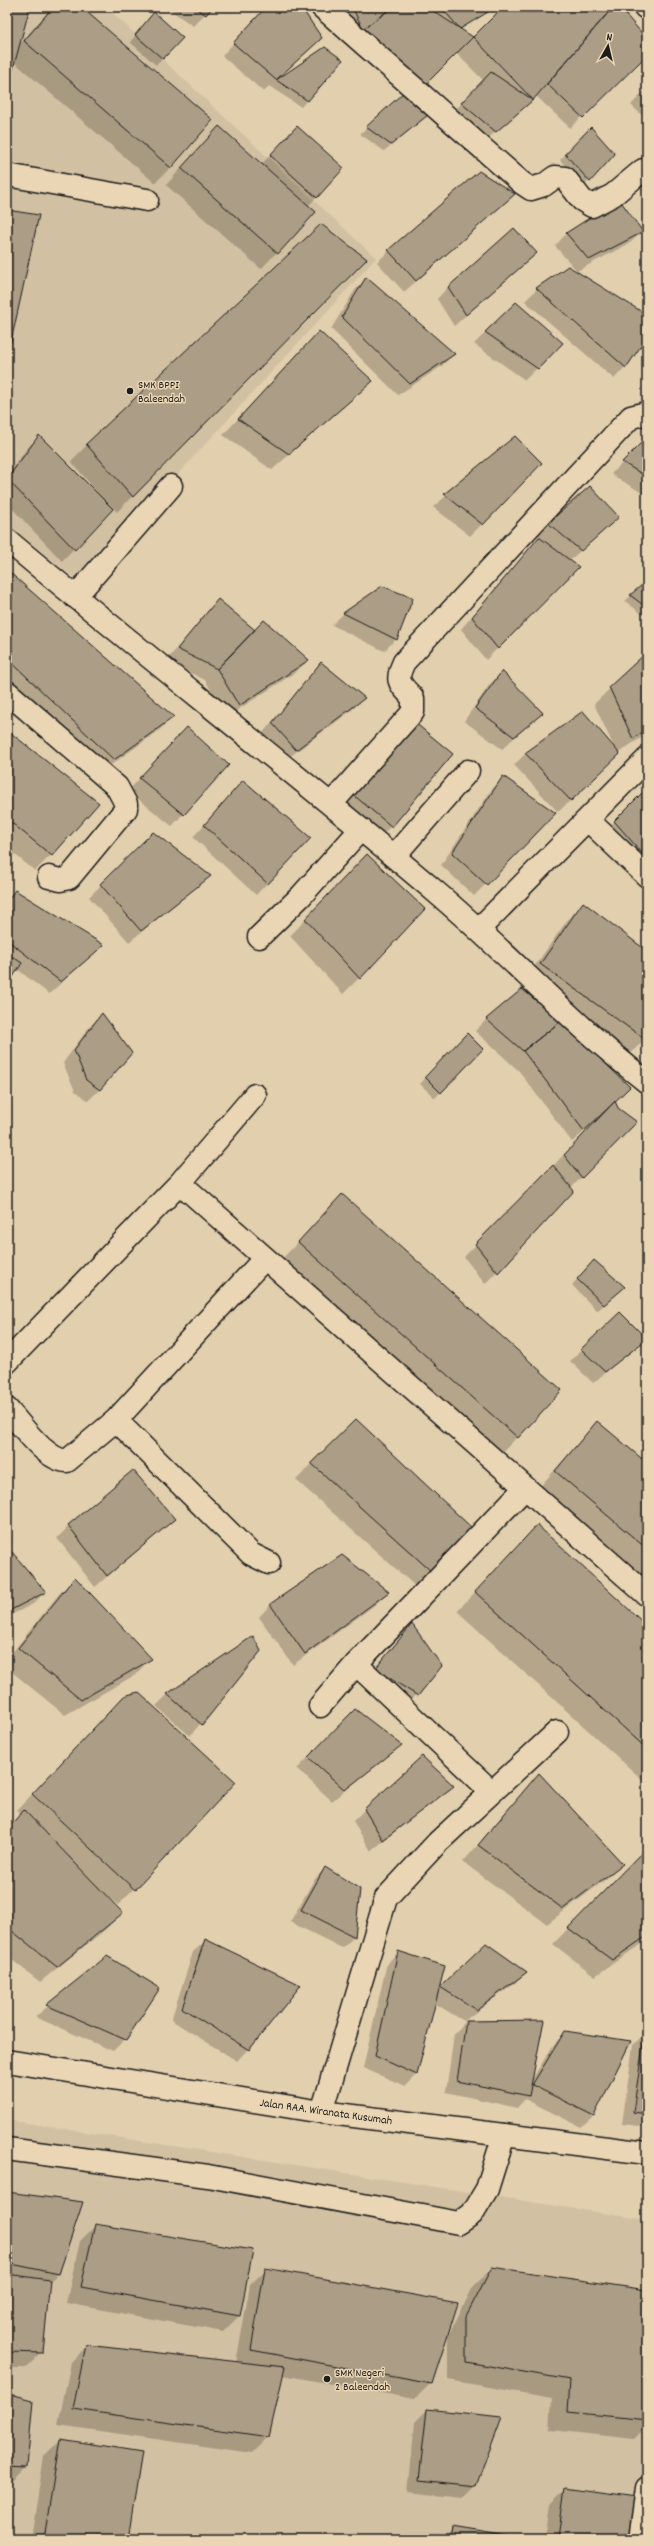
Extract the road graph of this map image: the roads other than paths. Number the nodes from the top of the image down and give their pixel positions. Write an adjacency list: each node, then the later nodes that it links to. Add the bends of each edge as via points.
1 (322, 7): 2 (street, via 522,183 532,188 544,185 555,177 565,178 582,200 592,206 613,195)
2 (646, 170)
3 (7, 175): 4 (street)
4 (147, 200)
5 (647, 413): 12 (street, via 631,417 404,662 398,677 400,684 413,698 413,712)
6 (171, 486): 8 (street)
7 (7, 540): 8 (street)
8 (75, 597): 12 (street)
9 (7, 692): 17 (street, via 117,787 126,804 126,809 69,878)
10 (647, 759): 13 (street)
11 (468, 771): 15 (street)
12 (331, 804): 14 (street)
13 (588, 820): 16 (street); 18 (street)
14 (361, 829): 15 (street); 19 (street)
15 (394, 856): 18 (street)
16 (647, 876)
17 (54, 878)
18 (479, 929): 20 (street, via 539,989)
19 (259, 938)
20 (647, 1082)
21 (255, 1095): 22 (street)
22 (180, 1183): 23 (street); 24 (street)
23 (265, 1258): 26 (street); 27 (street)
24 (12, 1348)
25 (7, 1409): 26 (street, via 49,1455 59,1461 67,1461)
26 (116, 1420): 28 (street, via 251,1554)
27 (524, 1488): 29 (street); 30 (street)
28 (269, 1563)
29 (647, 1595)
30 (356, 1664): 31 (street); 33 (street)
31 (320, 1706)
32 (557, 1732): 33 (street)
33 (492, 1792): 35 (street, via 438,1842 386,1898)
34 (7, 2061): 35 (street, Jalan RAA. Wiranata Kusumah)
35 (322, 2112): 36 (street, Jalan RAA. Wiranata Kusumah)
36 (504, 2134): 37 (street, via 487,2189 472,2214 459,2223 208,2176); 38 (street, Jalan RAA. Wiranata Kusumah)
37 (7, 2149)
38 (647, 2153)
39 (647, 2488): 40 (street)
40 (640, 2539)

